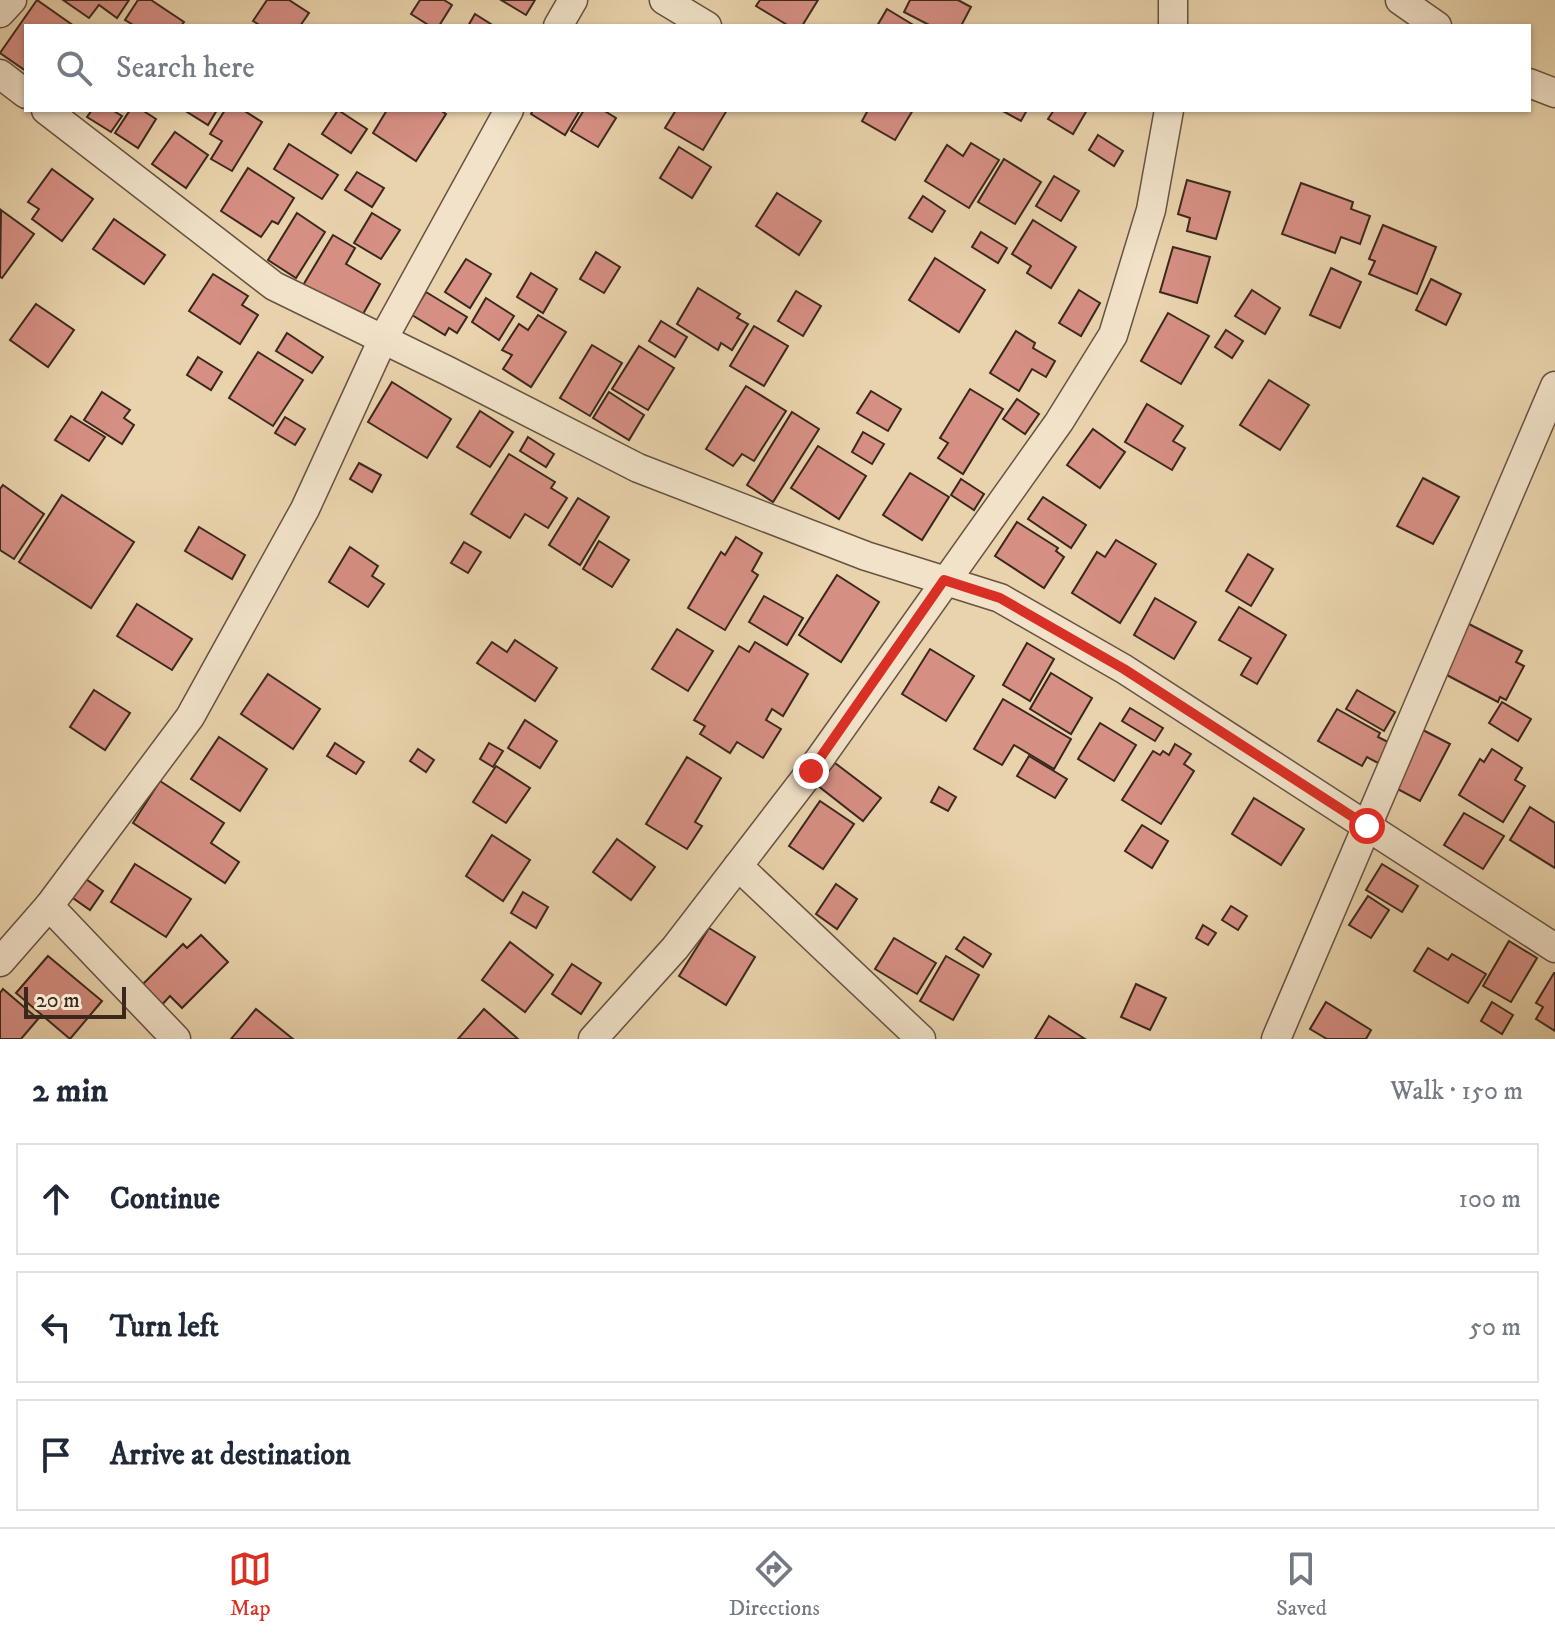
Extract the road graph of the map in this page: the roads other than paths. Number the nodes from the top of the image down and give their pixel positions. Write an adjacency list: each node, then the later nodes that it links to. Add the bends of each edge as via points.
1 (12, 0): 6 (street)
2 (573, 0): 7 (street)
3 (664, 0): 8 (street)
4 (1173, 0): 9 (street)
5 (1400, 0): 10 (street)
6 (0, 13)
7 (559, 24)
8 (704, 24)
9 (1173, 24)
10 (1434, 24)
11 (0, 74): 13 (street)
12 (1531, 84): 14 (street)
13 (24, 92)
14 (1555, 93)
15 (49, 112): 18 (street, via 274,286)
16 (508, 112): 18 (street)
17 (1169, 112): 20 (street, via 1151,210 1113,335 1059,422)
18 (383, 339): 20 (street, via 638,468 866,556); 23 (street, via 305,509 190,717)
19 (1555, 386): 21 (street)
20 (944, 580): 21 (street, via 1000,598 1110,661); 22 (street)
21 (1367, 826): 24 (street); 29 (street)
22 (738, 866): 27 (street, via 675,948); 28 (street)
23 (49, 906): 25 (street); 26 (street)
24 (1555, 948)
25 (0, 962)
26 (176, 1039)
27 (593, 1039)
28 (921, 1039)
29 (1276, 1039)

